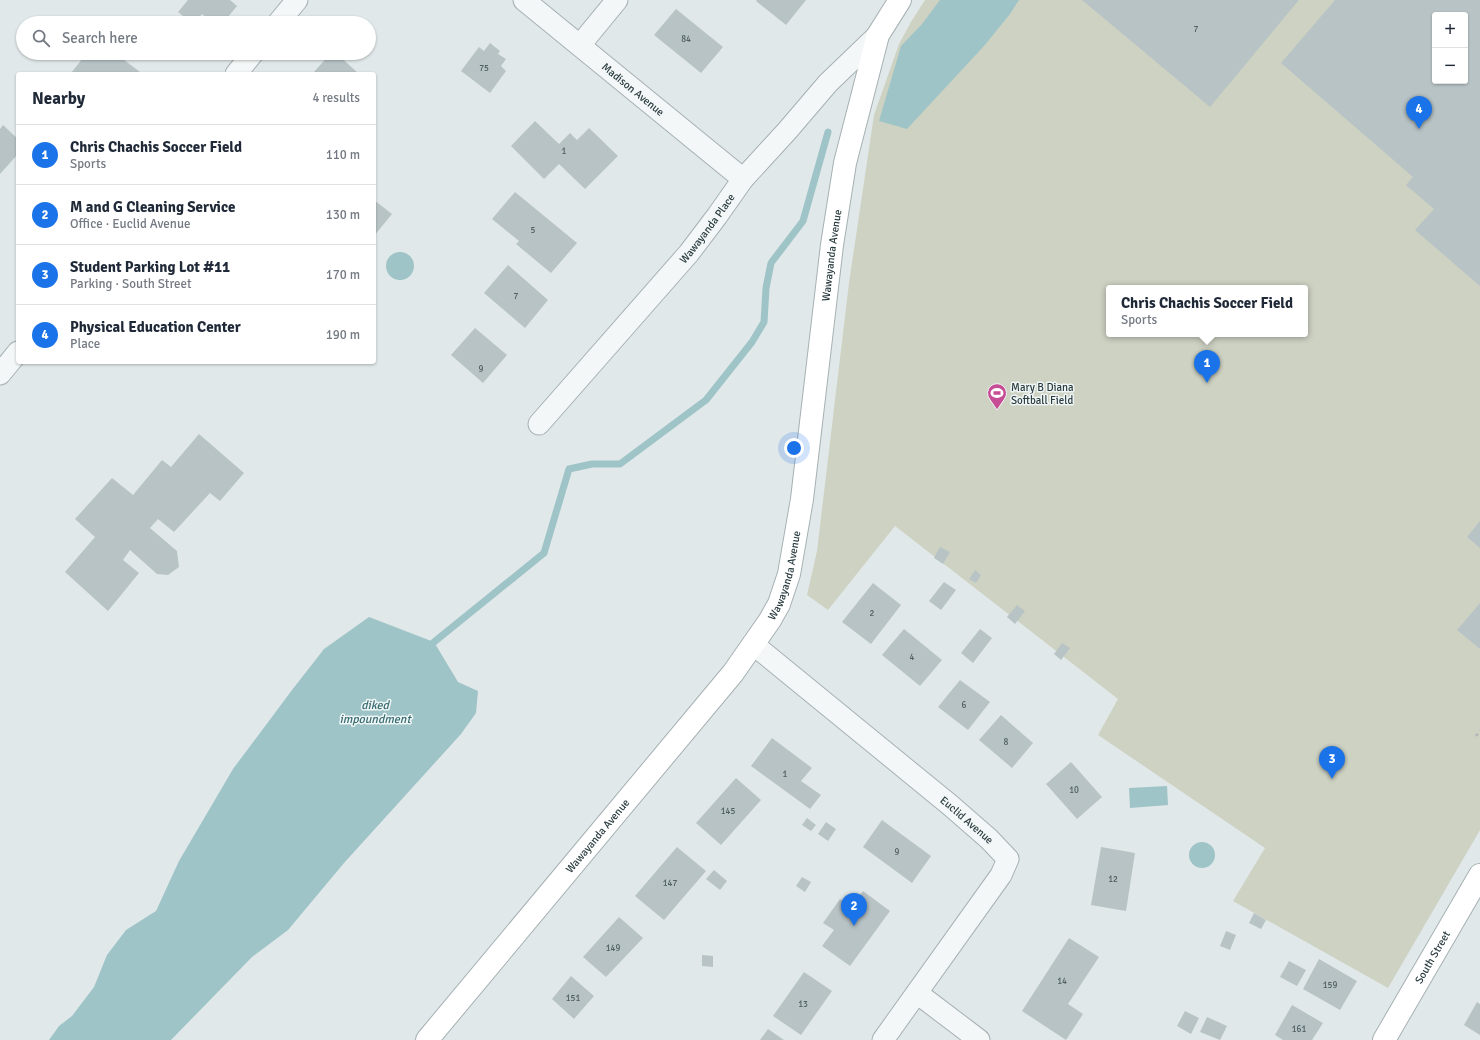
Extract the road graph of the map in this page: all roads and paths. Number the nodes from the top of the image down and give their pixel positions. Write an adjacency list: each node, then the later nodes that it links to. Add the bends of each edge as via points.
1 (297, 0): 5 (street)
2 (524, 0): 7 (street, Madison Avenue)
3 (618, 0): 7 (street)
4 (900, 0): 6 (street, Wawayanda Avenue)
5 (284, 16)
6 (878, 35): 10 (street, Wawayanda Place, via 828,83); 14 (street, Wawayanda Avenue, via 845,163 832,245 792,565 779,604)
7 (580, 45): 10 (street, Madison Avenue)
8 (247, 60): 9 (street)
9 (238, 72)
10 (742, 179): 13 (street, Wawayanda Place, via 689,253)
11 (16, 354): 12 (street)
12 (0, 374)
13 (539, 424)
14 (753, 644): 18 (street, Euclid Avenue, via 950,805 1008,859 1001,875); 19 (street, Wawayanda Avenue, via 733,673)
15 (1480, 731): 16 (path)
16 (1476, 736)
17 (1480, 875): 22 (street, South Street)
18 (916, 993): 20 (street, Euclid Avenue); 21 (street)
19 (427, 1040)
20 (883, 1040)
21 (979, 1040)
22 (1384, 1040)

